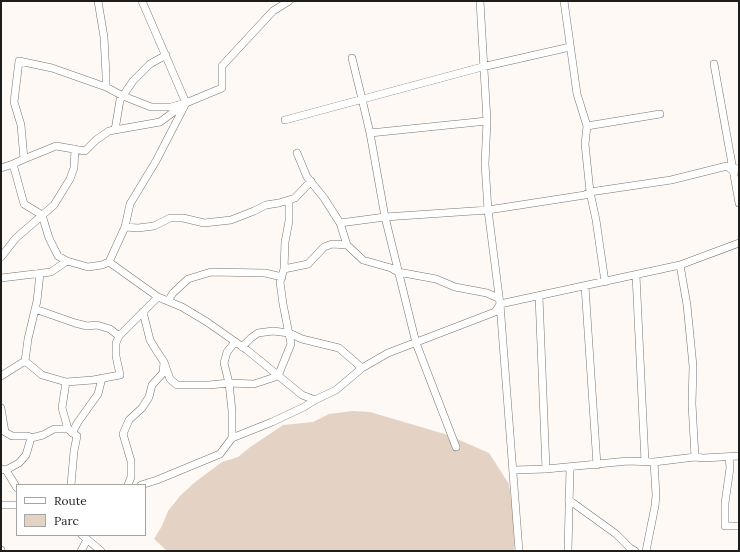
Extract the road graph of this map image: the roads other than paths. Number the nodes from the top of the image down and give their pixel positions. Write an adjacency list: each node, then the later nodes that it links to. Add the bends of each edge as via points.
1 (98, 1): 11 (street, via 104,37)
2 (142, 1): 7 (street)
3 (289, 1): 14 (street, via 273,11 222,66 222,88)
4 (480, 1): 10 (street)
5 (564, 1): 6 (street)
6 (570, 48): 10 (street); 18 (street, via 577,94)
7 (166, 55): 12 (street, via 138,75); 14 (street)
8 (352, 58): 13 (street)
9 (714, 64): 26 (street)
10 (483, 66): 13 (street); 17 (street)
11 (106, 87): 12 (street); 23 (street, via 52,68 19,61 14,102 21,125)
12 (123, 96): 14 (street, via 151,107 171,107); 19 (street, via 120,100)
13 (362, 98): 16 (street); 20 (street)
14 (186, 103): 19 (street, via 160,122); 35 (street, via 130,204)
15 (660, 114): 18 (street)
16 (285, 120)
17 (487, 121): 20 (street); 31 (street, via 485,164)
18 (587, 126): 28 (street, via 585,144)
19 (115, 130): 21 (street, via 109,131 85,151)
20 (370, 133): 33 (street)
21 (75, 149): 23 (street, via 56,146); 32 (street, via 74,168 70,179 54,205)
22 (297, 153): 27 (street)
23 (24, 159): 24 (street)
24 (13, 164): 25 (street); 32 (street, via 24,204)
25 (1, 168)
26 (736, 169): 28 (street, via 728,166 671,180); 30 (street)
27 (311, 181): 29 (street, via 295,198); 34 (street)
28 (590, 192): 31 (street, via 585,196); 48 (street)
29 (289, 200): 35 (street, via 266,205 231,220 204,223 170,218 154,226); 42 (street)
30 (739, 203)
31 (488, 210): 33 (street); 53 (street)
32 (42, 215): 38 (street, via 16,238); 39 (street, via 58,256)
33 (385, 217): 34 (street); 43 (street)
34 (340, 224): 37 (street)
35 (125, 227): 40 (street)
36 (739, 243): 41 (street)
37 (347, 245): 42 (street, via 332,244 324,247 308,264); 43 (street, via 363,260)
38 (1, 257)
39 (67, 261): 40 (street, via 88,267); 44 (street, via 51,272)
40 (109, 262): 51 (street)
41 (680, 265): 45 (street); 76 (street, via 693,366 692,404)
42 (284, 269): 46 (street)
43 (398, 272): 53 (street, via 488,293); 59 (street)
44 (40, 273): 47 (street); 54 (street)
45 (636, 275): 48 (street); 78 (street)
46 (282, 277): 52 (street, via 265,273 211,272 188,279); 56 (street, via 282,304)
47 (1, 278)
48 (605, 282): 49 (street)
49 (585, 286): 50 (street); 80 (street)
50 (539, 296): 53 (street); 82 (street)
51 (158, 297): 52 (street); 55 (street)
52 (168, 301): 58 (street, via 182,307)
53 (499, 301): 59 (street, via 495,312); 84 (street)
54 (35, 309): 57 (street, via 75,323 110,329); 61 (street)
55 (143, 312): 57 (street); 62 (street, via 150,340)
56 (289, 333): 60 (street, via 258,333); 63 (street, via 302,339 339,348); 65 (street, via 291,344)
57 (118, 336): 66 (street, via 116,356 120,375)
58 (235, 342): 60 (street); 68 (street, via 227,352 224,363)
59 (416, 343): 63 (street, via 388,352); 74 (street)
60 (242, 347): 65 (street)
61 (25, 361): 64 (street); 67 (street, via 42,375)
62 (164, 362): 68 (street, via 170,379 177,385 209,386); 86 (street, via 163,373 152,385 149,397 142,408 129,420 123,434 131,461)
63 (362, 368): 69 (street, via 336,390)
64 (1, 376)
65 (278, 376): 68 (street, via 254,384); 69 (street, via 302,395)
66 (102, 378): 67 (street); 71 (street, via 98,394)
67 (66, 382): 71 (street, via 62,408)
68 (229, 383): 73 (street)
69 (315, 400): 73 (street, via 272,422)
70 (1, 408): 72 (street, via 5,432 12,436)
71 (70, 431): 72 (street, via 54,429); 85 (street, via 77,436)
72 (31, 438): 83 (street, via 26,455 19,463)
73 (232, 438): 87 (street, via 220,454)
74 (456, 447)
75 (739, 456): 77 (street)
76 (696, 457): 77 (street); 79 (street)
77 (730, 457): 92 (street, via 725,526)
78 (645, 462): 79 (street); 80 (street, via 628,461)
79 (654, 462): 99 (street, via 656,495)
80 (597, 465): 81 (street)
81 (570, 467): 82 (street); 89 (street)
82 (546, 469): 84 (street)
83 (4, 470): 88 (street)
84 (514, 470): 96 (street)
85 (71, 484)
86 (128, 484)
87 (144, 484)
88 (16, 487)
89 (569, 500): 97 (street); 98 (street)
90 (1, 505): 91 (street)
91 (16, 505)
92 (739, 526)
93 (85, 538): 94 (street); 95 (street)
94 (81, 551)
95 (101, 551)
96 (519, 551)
97 (568, 551)
98 (635, 551)
99 (646, 551)

